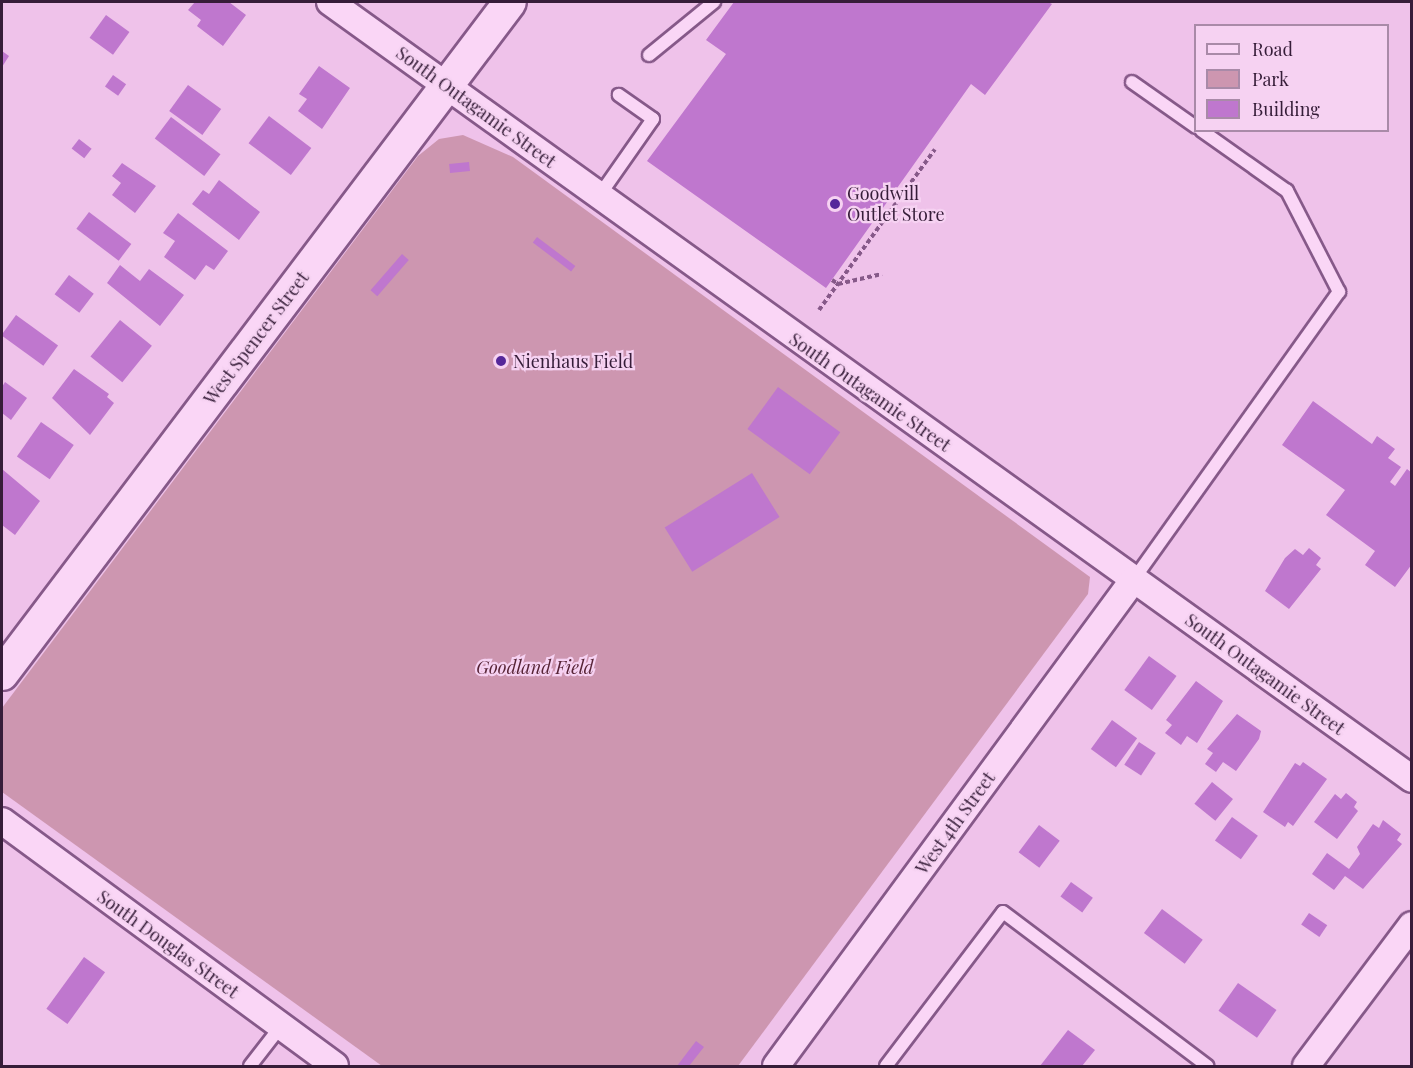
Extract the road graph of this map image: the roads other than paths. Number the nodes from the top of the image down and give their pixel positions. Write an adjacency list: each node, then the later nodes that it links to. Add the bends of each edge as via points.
1 (330, 2): 6 (street, South Outagamie Street)
2 (510, 2): 6 (street, West Spencer Street)
3 (714, 2): 4 (lane)
4 (649, 55)
5 (1132, 81): 8 (lane)
6 (447, 86): 10 (street, South Outagamie Street); 12 (street, West Spencer Street)
7 (619, 95): 10 (lane, via 653,119)
8 (1194, 126)
9 (1204, 132): 11 (lane, via 1287,191 1340,292)
10 (599, 196): 11 (street, South Outagamie Street)
11 (1134, 579): 13 (street, South Outagamie Street); 17 (street, West 4th Street)
12 (2, 674)
13 (1412, 780)
14 (2, 821): 16 (street, South Douglas Street)
15 (1412, 925): 22 (street)
16 (280, 1026): 18 (lane); 19 (street, South Douglas Street)
17 (786, 1063)
18 (250, 1066)
19 (335, 1066)
20 (886, 1066): 21 (lane, via 1003,912)
21 (1207, 1066)
22 (1306, 1066)

